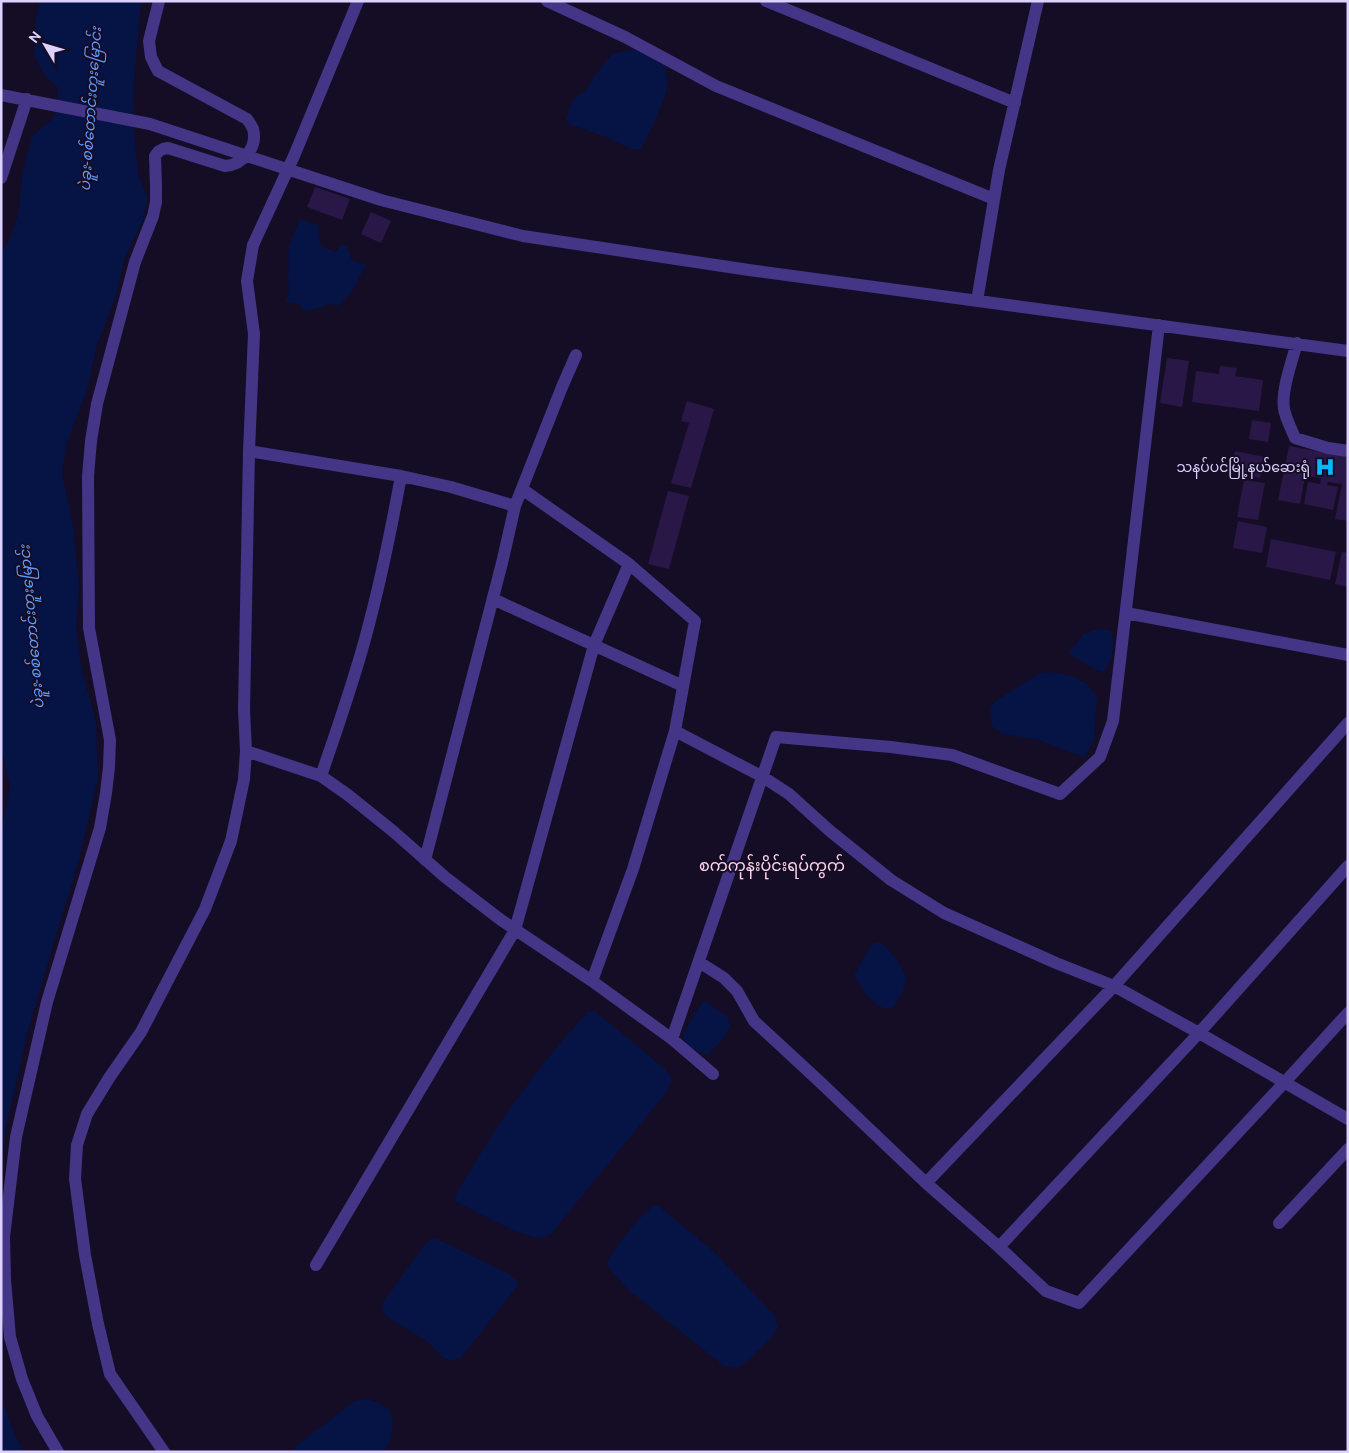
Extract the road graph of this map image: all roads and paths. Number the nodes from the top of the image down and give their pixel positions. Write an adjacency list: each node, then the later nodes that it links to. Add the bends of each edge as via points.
1 (159, 1): 9 (street, via 149,41 151,57 158,71 247,119 253,128 254,140)
2 (358, 1): 10 (street)
3 (766, 1): 8 (street)
4 (1036, 2): 8 (street)
5 (555, 3): 12 (street, via 716,86)
6 (1, 95): 7 (street)
7 (27, 99): 9 (street, via 150,124); 11 (street)
8 (1015, 103): 12 (street)
9 (247, 156): 10 (street); 51 (street, via 226,166 168,148 155,156 156,202 153,216 135,262 97,404 91,441 88,476 89,628 110,740 109,767 100,828 47,1002 16,1137 4,1237 10,1337 22,1378)
10 (287, 169): 13 (street, via 381,200 523,236); 18 (street, via 253,245 247,281 254,334)
11 (1, 178)
12 (994, 199): 13 (street)
13 (977, 301): 14 (street)
14 (1159, 325): 15 (street); 25 (street)
15 (1297, 343): 16 (street); 19 (street, via 1284,406 1295,438)
16 (1348, 351)
17 (576, 355): 21 (street)
18 (249, 450): 20 (street); 31 (street)
19 (1348, 451)
20 (401, 476): 22 (street); 32 (street, via 388,550 369,625)
21 (522, 489): 22 (street); 23 (street)
22 (515, 506): 24 (street)
23 (629, 564): 26 (street); 28 (street, via 695,621)
24 (493, 599): 26 (street); 34 (street)
25 (1126, 613): 27 (street); 33 (street, via 1113,721 1100,757 1060,794 952,754 776,737)
26 (594, 645): 28 (street); 36 (street)
27 (1348, 655)
28 (683, 686): 30 (street)
29 (1348, 723): 39 (street)
30 (674, 731): 33 (street); 38 (street, via 633,869)
31 (246, 751): 32 (street); 52 (street, via 244,779 231,841 205,909 141,1032 87,1114 77,1145 75,1179 85,1255 110,1374)
32 (321, 776): 34 (street)
33 (762, 777): 37 (street); 39 (street, via 789,794 830,832 891,880 944,914)
34 (425, 860): 36 (street)
35 (1348, 866): 41 (street)
36 (515, 930): 38 (street); 50 (street)
37 (699, 962): 42 (street); 47 (street, via 724,978 737,991 754,1021)
38 (592, 981): 42 (street)
39 (1114, 986): 41 (street); 47 (street)
40 (1348, 1012): 44 (street)
41 (1199, 1033): 44 (street); 49 (street)
42 (672, 1039): 43 (street)
43 (713, 1074)
44 (1284, 1083): 45 (street); 49 (street, via 1079,1303 1046,1291)
45 (1348, 1119)
46 (1348, 1149): 48 (street)
47 (926, 1184): 49 (street)
48 (1279, 1222)
49 (999, 1247)
50 (316, 1265)
51 (58, 1452)
52 (164, 1452)

